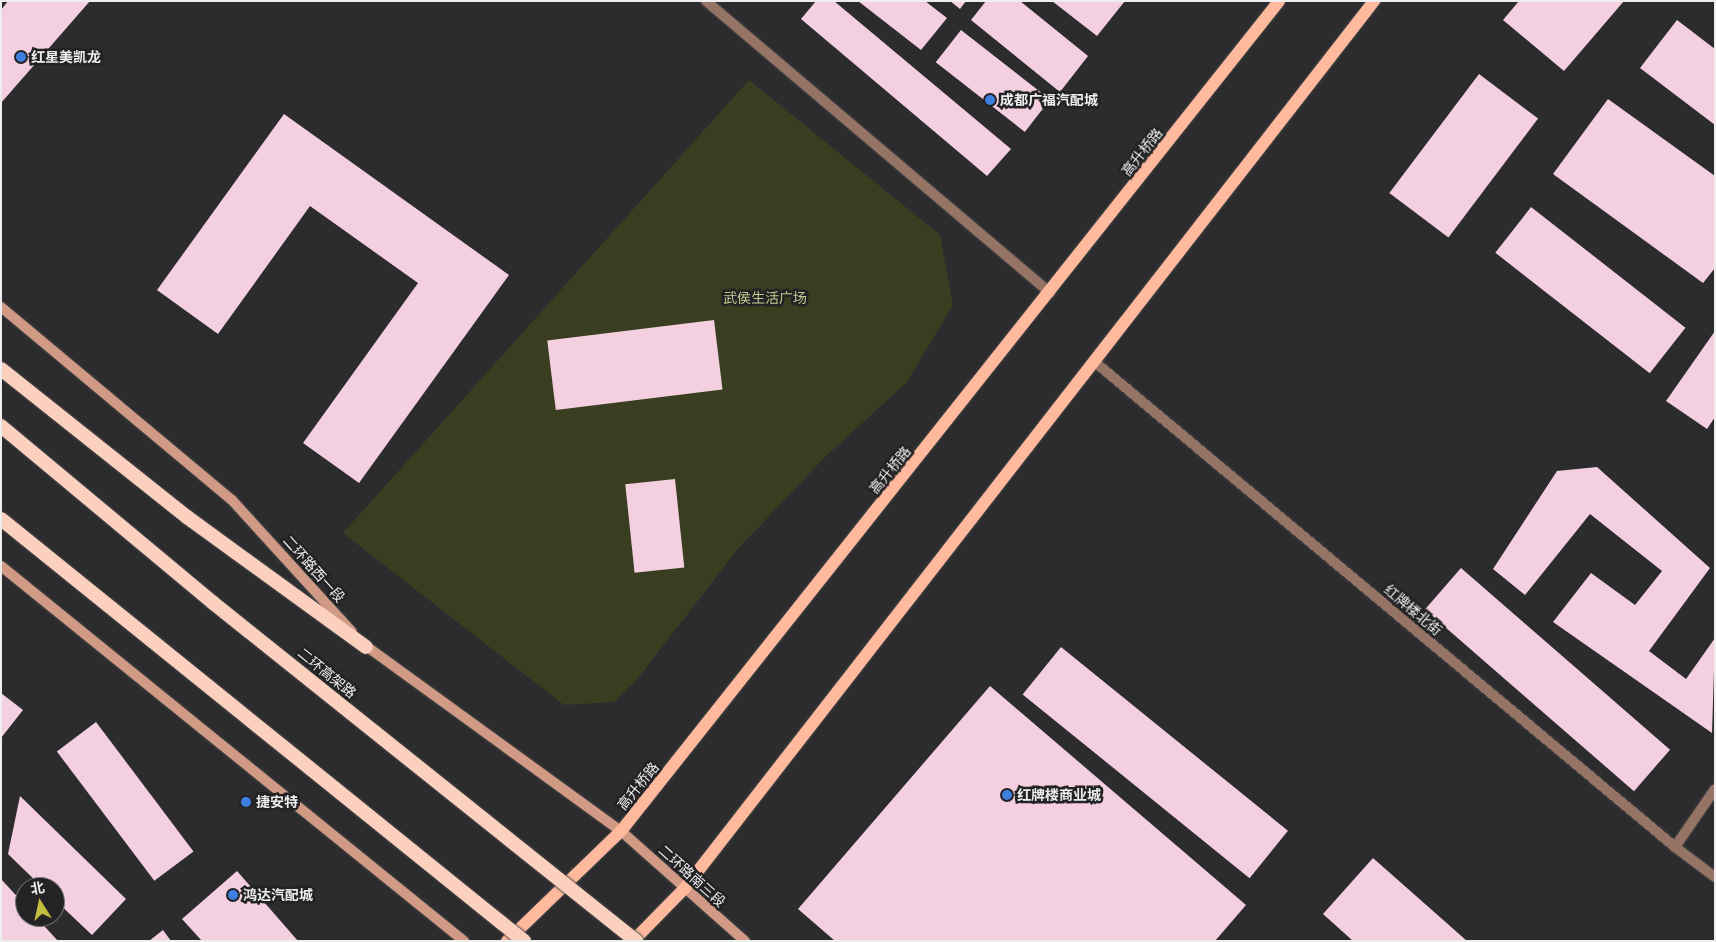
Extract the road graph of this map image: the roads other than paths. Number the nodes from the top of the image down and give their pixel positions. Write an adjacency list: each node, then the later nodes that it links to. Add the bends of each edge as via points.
1 (706, 1): 4 (street)
2 (1279, 1): 4 (main road, 高升桥路)
3 (1374, 1): 6 (main road)
4 (1050, 293): 13 (main road, 高升桥路)
5 (1, 307): 11 (main road, 二环路西一段, via 232,500)
6 (1096, 363): 14 (street, 红牌楼北街); 16 (main road)
7 (1, 369): 11 (highway, via 187,517)
8 (1, 426): 20 (highway, 二环高架路, bridge, via 212,602)
9 (1, 519): 19 (highway, bridge)
10 (1, 566): 17 (main road)
11 (366, 647): 13 (main road, 二环路西一段)
12 (1715, 789): 14 (street)
13 (622, 831): 16 (main road, 二环路南三段); 18 (main road, 高升桥路)
14 (1675, 848): 15 (street, 红牌楼北街)
15 (1715, 877)
16 (684, 889): 20 (main road); 21 (main road, 二环路南三段)
17 (464, 941)
18 (507, 941)
19 (524, 941)
20 (634, 941)
21 (746, 941)

